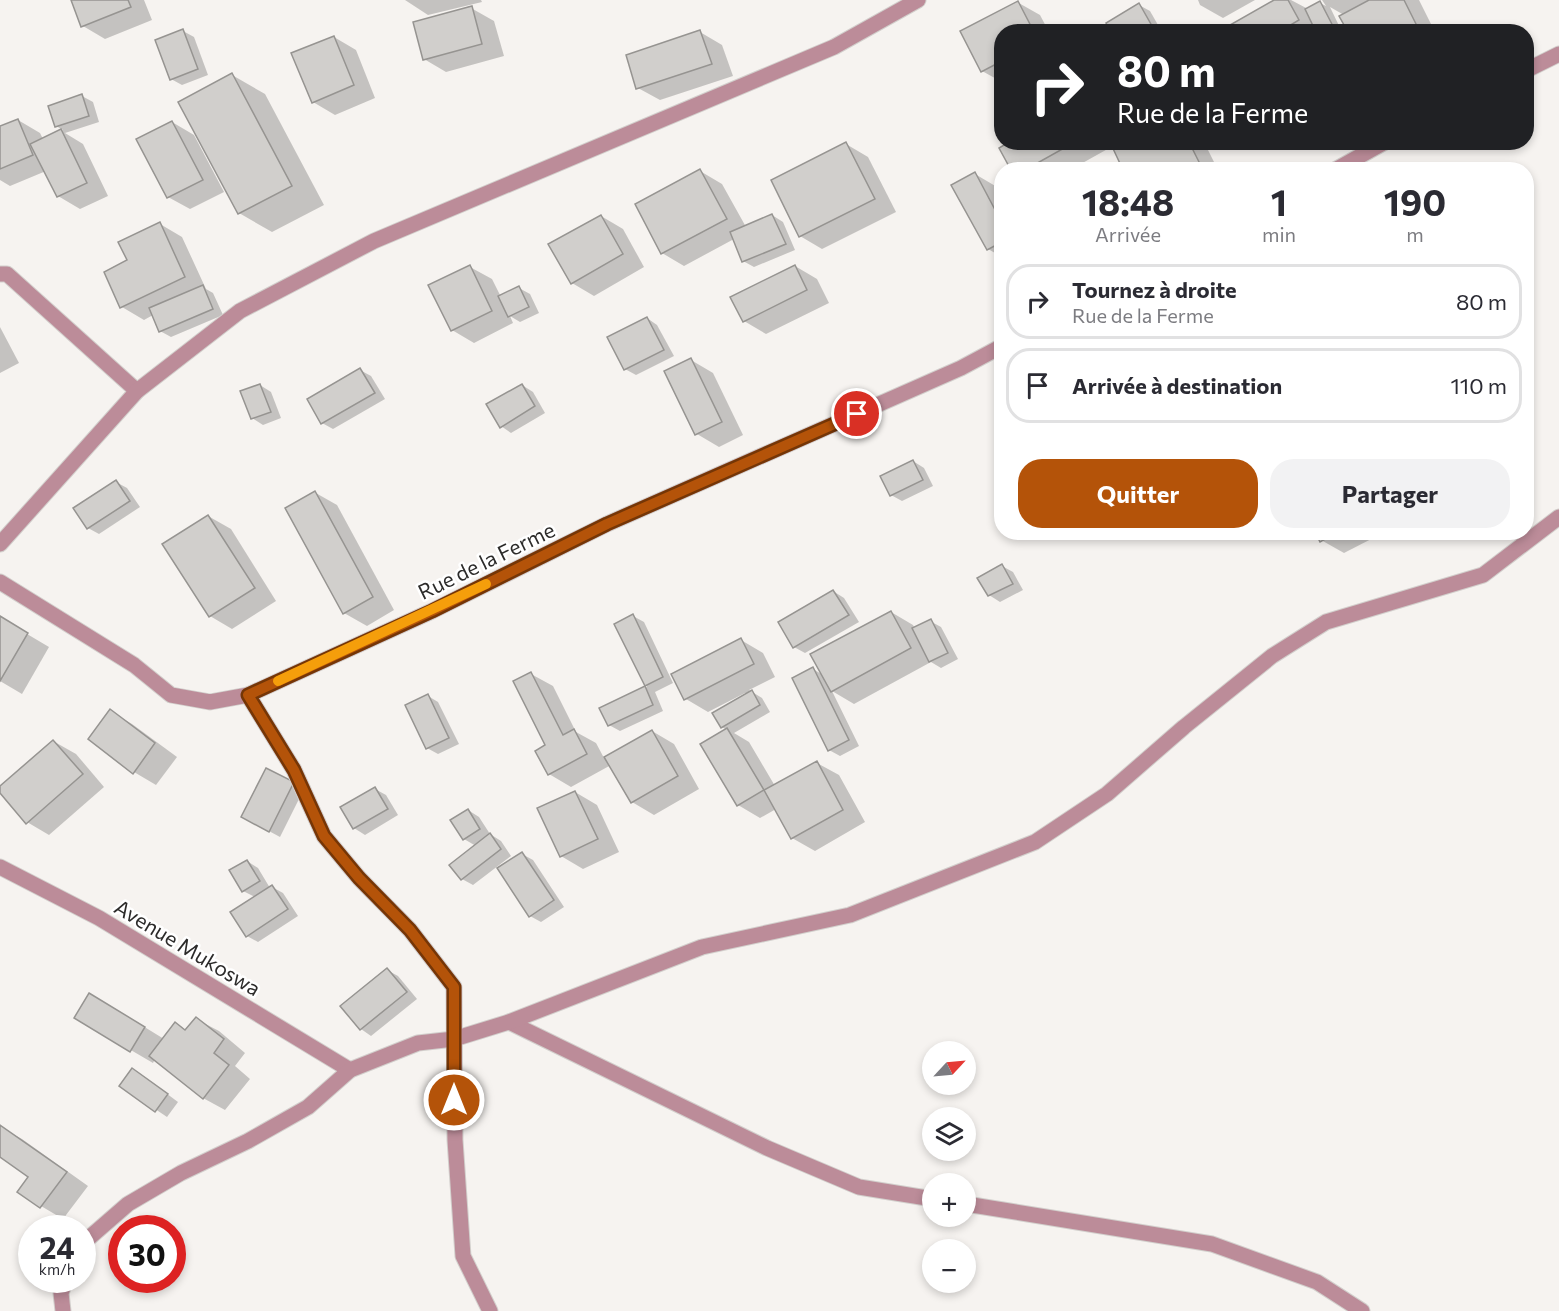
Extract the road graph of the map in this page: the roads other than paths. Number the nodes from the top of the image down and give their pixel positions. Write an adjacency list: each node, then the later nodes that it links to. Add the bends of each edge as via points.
1 (918, 0): 8 (street, via 834,47 374,241 240,311)
2 (1559, 54): 3 (street)
3 (1534, 66)
4 (1371, 150): 5 (street)
5 (1349, 162)
6 (0, 274): 8 (street, via 7,274)
7 (994, 350): 14 (street, Rue de la Ferme, via 607,524 432,611)
8 (137, 391): 12 (street)
9 (1559, 517): 10 (street)
10 (1534, 536)
11 (1529, 540): 16 (street, via 1483,575 1326,622 1272,656 1107,794 1035,842 850,915 702,947)
12 (0, 544)
13 (0, 582): 14 (street, Rue de la Ferme, via 134,665 171,695 210,702)
14 (248, 695): 17 (street, via 294,770 324,836 410,930 454,987)
15 (0, 867): 18 (street, Avenue Mukoswa, via 99,918)
16 (509, 1022): 17 (street); 19 (street, via 767,1148 859,1187)
17 (454, 1039): 18 (street, via 418,1043); 24 (street, via 455,1140 463,1256)
18 (351, 1070): 21 (street, via 308,1107 128,1204)
19 (922, 1197)
20 (976, 1206): 25 (street, via 1212,1244 1317,1282)
21 (96, 1232)
22 (61, 1293): 23 (street)
23 (63, 1311)
24 (490, 1311)
25 (1362, 1311)

